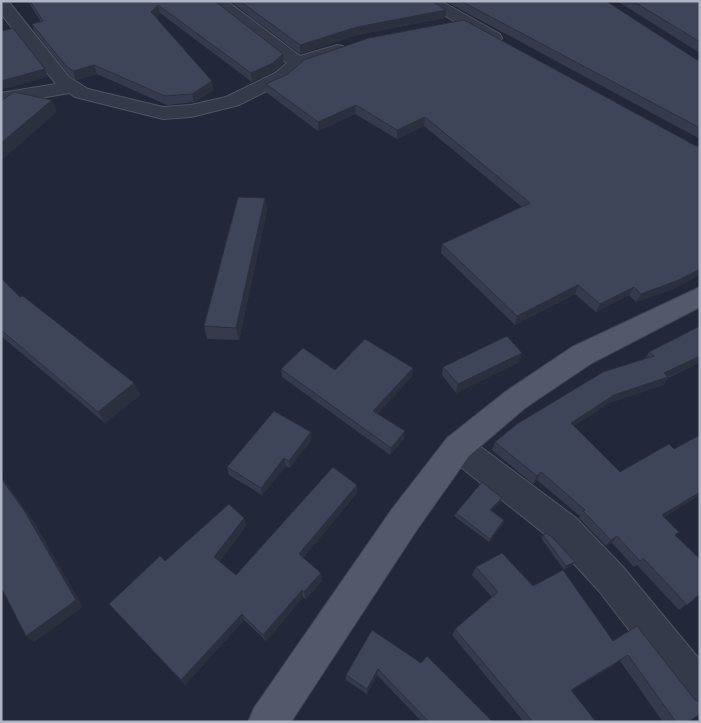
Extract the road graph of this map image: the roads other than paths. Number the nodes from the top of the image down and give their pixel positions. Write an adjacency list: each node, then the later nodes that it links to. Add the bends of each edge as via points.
1 (217, 1): 8 (street)
2 (429, 1): 4 (street)
3 (1, 3): 9 (street, via 63,81)
4 (463, 21): 5 (street); 7 (street)
5 (439, 25)
6 (356, 44): 8 (street)
7 (506, 44)
8 (298, 63): 9 (street, via 281,78 232,101 191,111 163,113 82,93)
9 (73, 87): 10 (street)
10 (1, 99)
11 (700, 296): 12 (main road, via 582,355 515,400)
12 (458, 447): 13 (street, via 564,529 611,579); 14 (main road, via 404,520)
13 (700, 690)
14 (268, 722)

